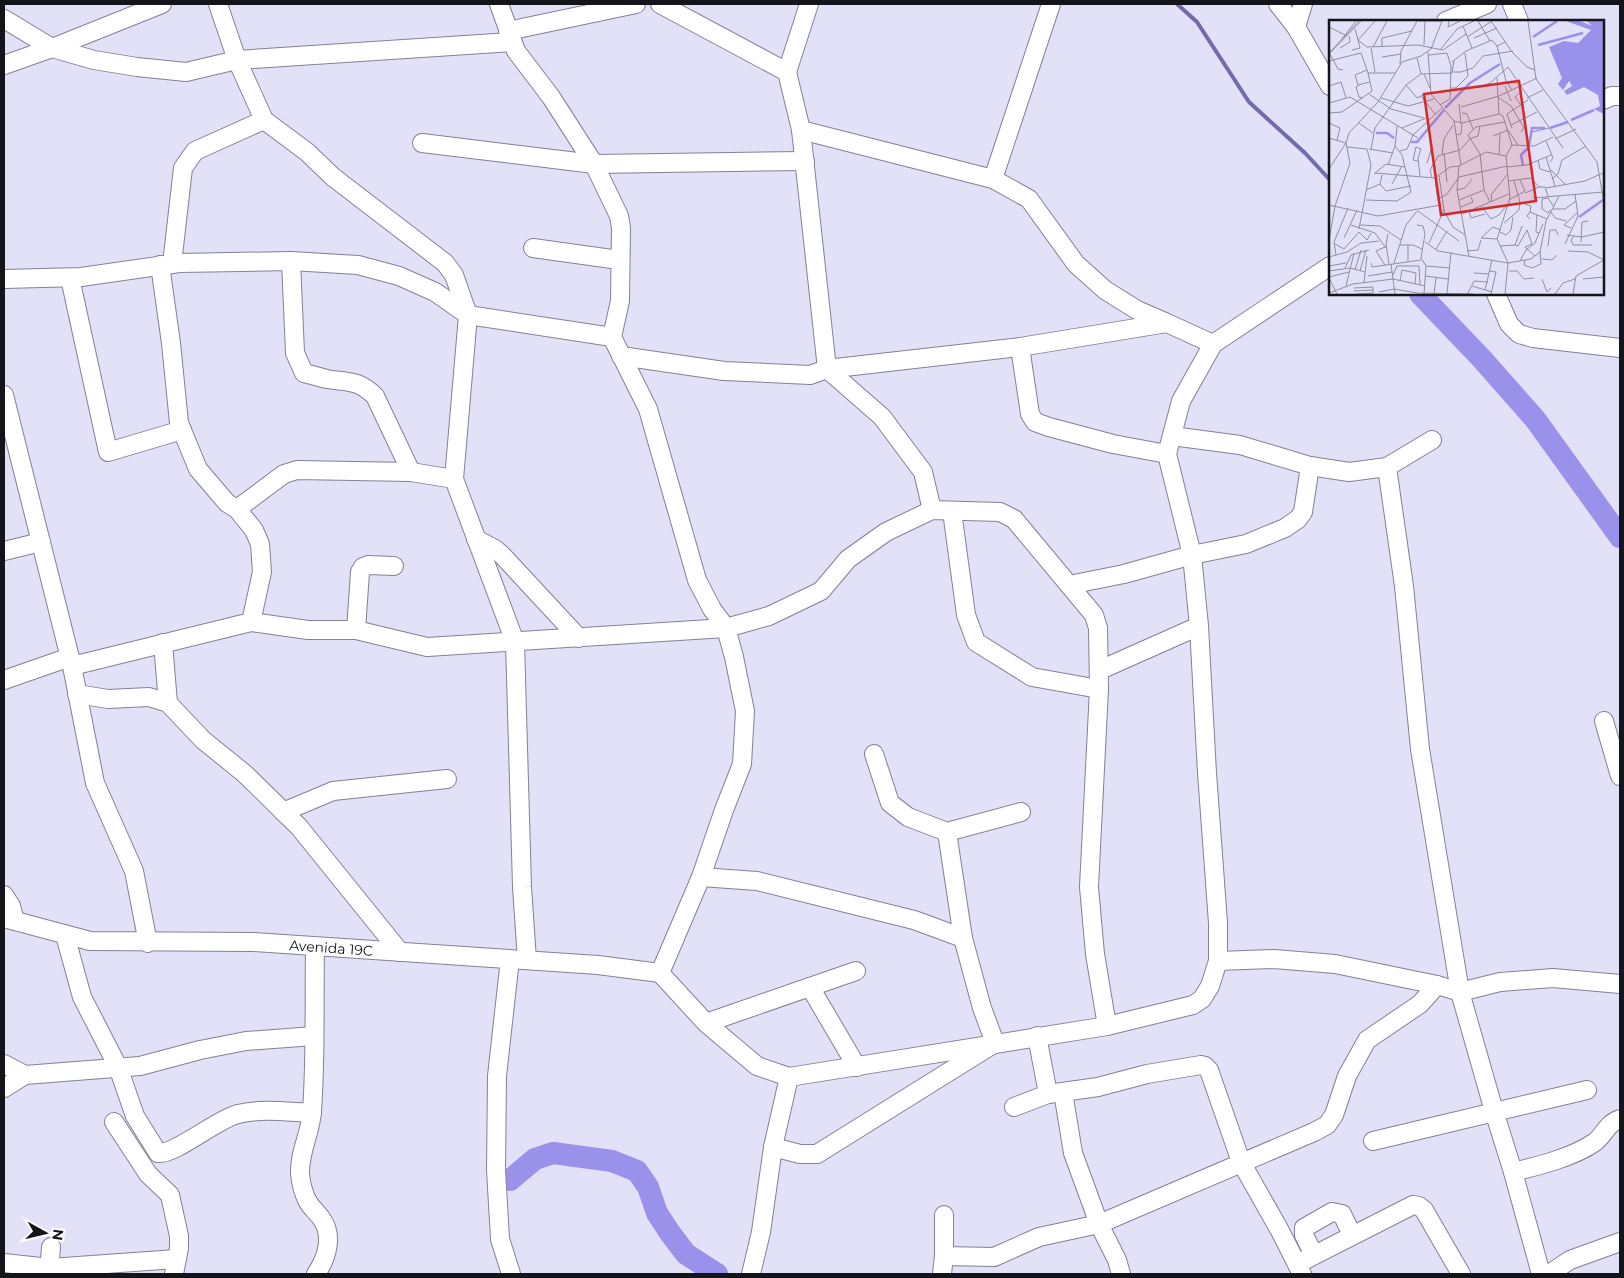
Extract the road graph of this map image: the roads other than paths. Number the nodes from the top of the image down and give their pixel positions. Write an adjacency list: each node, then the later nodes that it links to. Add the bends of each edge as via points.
1 (162, 4): 12 (street)
2 (218, 4): 19 (street)
3 (499, 4): 17 (street)
4 (636, 4): 17 (street)
5 (660, 4): 21 (street)
6 (809, 4): 21 (street)
7 (1051, 4): 30 (street)
8 (1278, 4): 16 (street)
9 (1302, 4): 16 (street)
10 (1487, 4): 14 (street)
11 (1512, 4): 15 (street)
12 (131, 9): 18 (street)
13 (4, 19): 18 (street)
14 (1448, 20)
15 (1519, 20)
16 (1296, 26): 22 (street)
17 (510, 36): 19 (street); 29 (street, via 516,51 551,97)
18 (52, 48): 19 (street, via 94,60 186,72); 20 (street)
19 (237, 60): 25 (street)
20 (4, 65)
21 (787, 72): 26 (street)
22 (1329, 84)
23 (1620, 96): 24 (street)
24 (1604, 100)
25 (264, 120): 34 (street, via 195,151 183,168); 39 (street, via 445,263 454,275)
26 (801, 130): 28 (street); 30 (street)
27 (422, 143): 29 (street)
28 (805, 161): 29 (street); 46 (street)
29 (594, 164): 32 (street, via 619,216)
30 (993, 179): 40 (street, via 1029,199 1076,264 1104,290)
31 (533, 248): 32 (street)
32 (619, 260): 41 (street, via 620,301)
33 (291, 261): 34 (street); 39 (street, via 358,265 398,276 434,292); 54 (street, via 295,353 304,373 365,386 375,396)
34 (166, 265): 36 (street); 48 (street, via 171,343)
35 (1329, 267): 42 (street)
36 (70, 278): 37 (street); 48 (street, via 108,452)
37 (4, 279)
38 (1496, 295): 44 (street, via 1509,324 1519,334)
39 (468, 315): 41 (street); 55 (street)
40 (1166, 323): 42 (street); 43 (street)
41 (612, 337): 45 (street)
42 (1213, 344): 49 (street, via 1181,402)
43 (1020, 347): 46 (street); 51 (street, via 1030,414 1035,422 1113,444)
44 (1620, 348)
45 (621, 356): 46 (street, via 724,371 810,376); 67 (street, via 648,409 697,580)
46 (826, 370): 57 (street, via 882,417 923,472)
47 (4, 395): 60 (street)
48 (182, 430): 56 (street, via 198,469)
49 (1172, 436): 51 (street); 52 (street, via 1240,445)
50 (1432, 440): 53 (street)
51 (1167, 454): 62 (street)
52 (1310, 466): 53 (street, via 1349,472); 62 (street, via 1298,519 1246,544)
53 (1386, 467): 100 (street, via 1404,586 1420,749)
54 (411, 472): 55 (street); 56 (street, via 297,470 284,474)
55 (454, 479): 59 (street)
56 (236, 509): 65 (street, via 254,530 260,544 262,572)
57 (932, 510): 58 (street); 67 (street, via 886,532 863,548 848,559 820,591 768,616)
58 (952, 511): 64 (street, via 1000,512 1014,519); 75 (street, via 966,615 976,642 1032,677)
59 (476, 539): 69 (street, via 502,555); 70 (street)
60 (41, 542): 61 (street); 72 (street)
61 (4, 551)
62 (1192, 556): 64 (street); 66 (street)
63 (394, 566): 68 (street, via 368,565 360,572)
64 (1069, 585): 73 (street, via 1094,615 1098,628)
65 (251, 622): 68 (street, via 308,630); 71 (street)
66 (1199, 626): 73 (street); 94 (street)
67 (726, 628): 69 (street); 85 (street, via 745,711 742,764)
68 (356, 630): 70 (street, via 427,646)
69 (579, 638): 70 (street)
70 (515, 642): 93 (street, via 522,887)
71 (163, 643): 72 (street); 77 (street)
72 (71, 662): 74 (street); 76 (street)
73 (1100, 670): 75 (street)
74 (4, 680)
75 (1099, 689): 102 (street, via 1089,887 1095,954)
76 (78, 694): 77 (street, via 108,699 149,697); 90 (street, via 95,783 134,871)
77 (168, 703): 82 (street, via 203,740 245,774)
78 (1604, 721): 80 (street)
79 (874, 754): 84 (street, via 890,803 908,816)
80 (1620, 776)
81 (447, 779): 82 (street, via 333,791)
82 (283, 812): 92 (street, via 299,826)
83 (1021, 812): 84 (street)
84 (947, 832): 89 (street)
85 (701, 877): 89 (street, via 757,881 914,920); 96 (street)
86 (4, 896): 87 (street, via 11,906)
87 (9, 919): 88 (street, Avenida 19C)
88 (65, 935): 90 (street, Avenida 19C, via 90,941); 107 (street, via 82,997)
89 (963, 938): 105 (street)
90 (148, 943): 91 (street, Avenida 19C, via 252,942)
91 (315, 947): 92 (street, Avenida 19C); 103 (street)
92 (400, 952): 93 (street, Avenida 19C)
93 (519, 960): 96 (street, Avenida 19C, via 598,965); 135 (street, via 497,1076 496,1170 500,1239)
94 (1218, 961): 98 (street, via 1274,959 1335,964); 102 (street, via 1210,986 1202,999 1193,1005)
95 (856, 971): 99 (street)
96 (660, 974): 101 (street)
97 (1620, 984): 100 (street, via 1553,978 1500,982)
98 (1437, 985): 100 (street); 121 (street, via 1420,1004 1367,1040 1347,1076 1334,1115 1327,1125)
99 (810, 986): 101 (street); 108 (street)
100 (1460, 992): 115 (street)
101 (706, 1023): 110 (street, via 757,1066)
102 (1107, 1026): 104 (street)
103 (314, 1036): 107 (street, via 246,1041 140,1066); 116 (street)
104 (1037, 1036): 105 (street); 113 (street)
105 (995, 1043): 108 (street); 120 (street, via 818,1154 800,1154)
106 (4, 1064): 109 (street)
107 (118, 1067): 109 (street); 116 (street, via 135,1116 158,1153 168,1152 236,1114 258,1110)
108 (857, 1067): 110 (street)
109 (24, 1075): 111 (street)
110 (789, 1076): 120 (street)
111 (4, 1088)
112 (1587, 1090): 115 (street)
113 (1056, 1093): 114 (street); 121 (street, via 1098,1088 1148,1074 1205,1066); 124 (street, via 1073,1154)
114 (1014, 1106)
115 (1494, 1111): 119 (street); 122 (street)
116 (312, 1113): 134 (street, via 300,1173 307,1202 323,1219 329,1236 322,1266)
117 (1620, 1119): 122 (street, via 1613,1121 1596,1141 1583,1149)
118 (114, 1122): 131 (street, via 148,1174 170,1195 180,1248)
119 (1373, 1140)
120 (773, 1147): 136 (street, via 761,1232)
121 (1241, 1162): 124 (street); 132 (street)
122 (1513, 1172): 140 (street)
123 (944, 1215): 129 (street)
124 (1099, 1224): 129 (street, via 1039,1237 994,1257); 138 (street)
125 (1352, 1236): 128 (street); 128 (street, via 1342,1214 1332,1212 1304,1228); 139 (street, via 1419,1206)
126 (1620, 1242): 141 (street, via 1570,1260)
127 (51, 1247): 133 (street)
128 (1314, 1255): 132 (street)
129 (944, 1256): 137 (street)
130 (4, 1264): 133 (street)
131 (175, 1266): 133 (street)
132 (1300, 1269)
133 (49, 1271)
134 (316, 1274)
135 (511, 1274)
136 (751, 1274)
137 (942, 1274)
138 (1121, 1274)
139 (1461, 1274)
140 (1541, 1274)
141 (1549, 1274)

